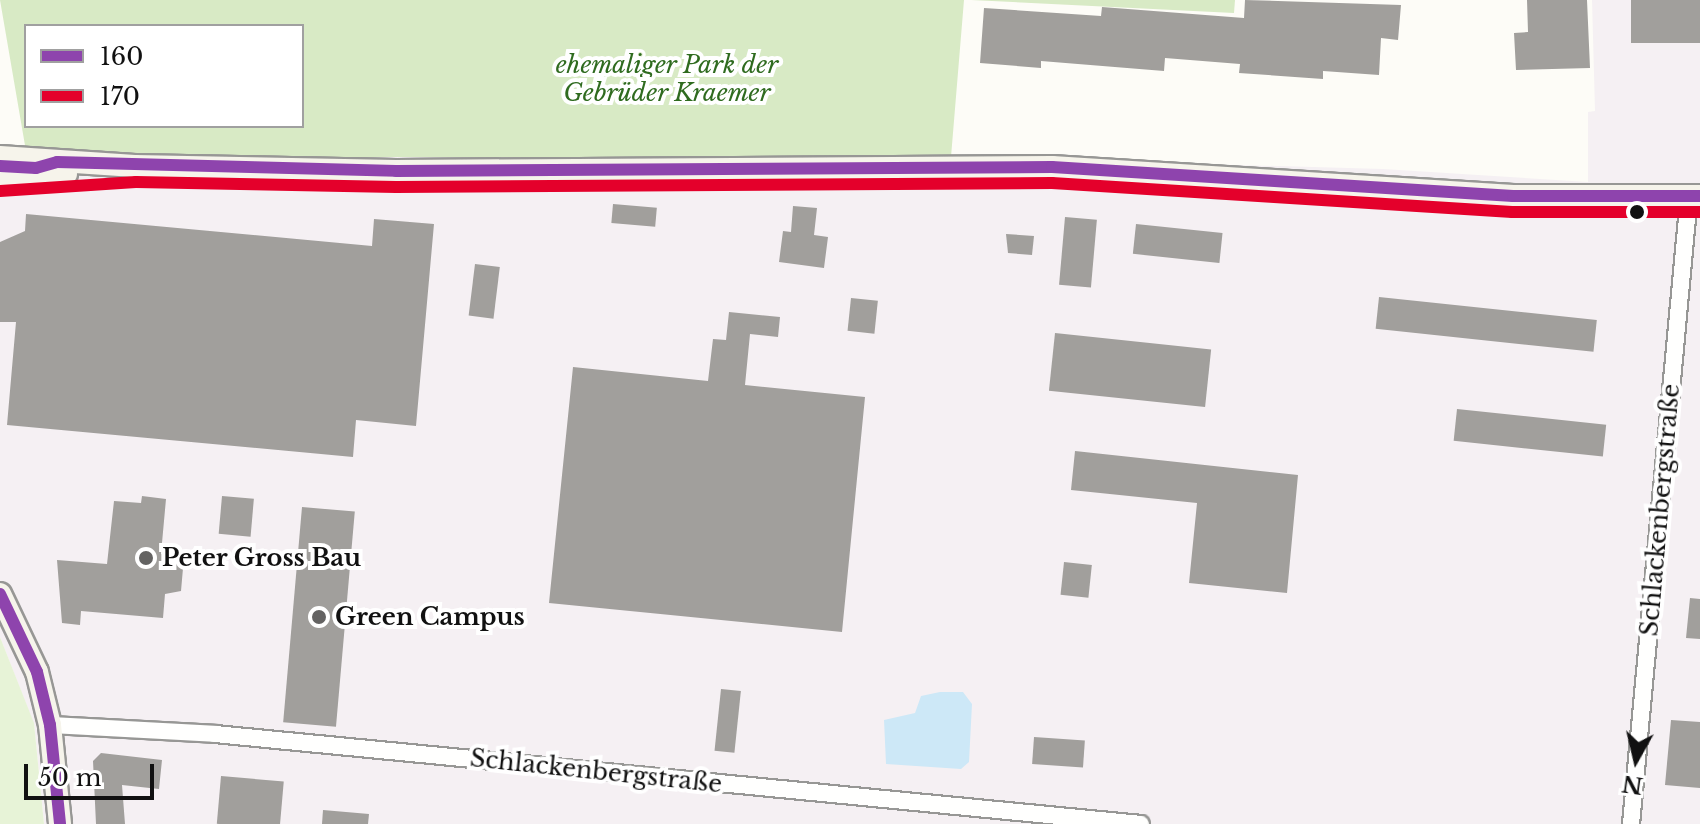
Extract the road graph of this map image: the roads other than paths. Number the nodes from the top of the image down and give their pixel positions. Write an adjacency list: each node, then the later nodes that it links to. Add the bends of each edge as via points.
1 (0, 157): 2 (main road)
2 (57, 162): 3 (main road, via 36,168); 4 (main road)
3 (0, 166)
4 (135, 166): 5 (main road); 6 (main road, via 396,171 1052,167 1502,196)
5 (0, 175)
6 (1694, 196): 11 (street, Schlackenbergstraße)
7 (0, 594): 8 (main road, via 37,672)
8 (50, 725): 9 (main road); 10 (street, Schlackenbergstraße, via 215,734)
9 (60, 824)
10 (1141, 824)
11 (1631, 824)

